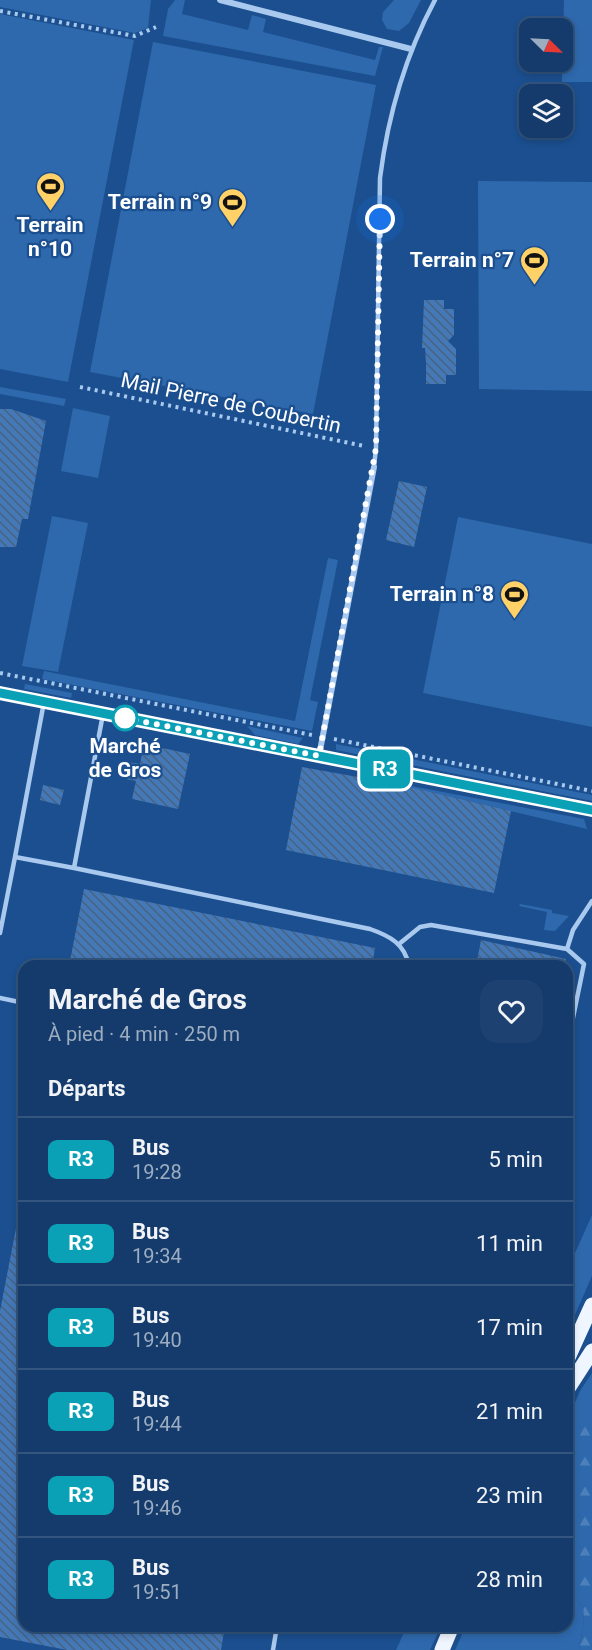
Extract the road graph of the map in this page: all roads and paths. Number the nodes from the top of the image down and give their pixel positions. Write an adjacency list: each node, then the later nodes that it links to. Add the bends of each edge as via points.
1 (220, 0): 5 (street)
2 (435, 0): 5 (lane)
3 (0, 11): 4 (path, via 135,36)
4 (156, 27)
5 (411, 50): 7 (lane, via 392,112 380,178)
6 (80, 387): 7 (path, Mail Pierre de Coubertin)
7 (376, 448): 8 (lane)
8 (374, 467): 13 (street)
9 (0, 673): 13 (path)
10 (0, 693): 11 (street)
11 (44, 702): 12 (street); 17 (lane)
12 (103, 714): 14 (street); 18 (lane)
13 (323, 737): 14 (street); 15 (path)
14 (319, 756): 16 (street)
15 (592, 791)
16 (592, 810)
17 (15, 857): 18 (lane); 20 (lane)
18 (74, 868): 21 (lane, via 370,929)
19 (592, 901): 22 (lane, via 573,930)
20 (0, 933)
21 (399, 944): 22 (lane, via 420,927 431,925); 23 (lane)
22 (567, 949): 24 (lane)
23 (408, 960)
24 (584, 964): 25 (lane); 28 (lane)
25 (592, 967)
26 (0, 998): 27 (lane)
27 (18, 1002)
28 (573, 1018)
29 (592, 1305): 30 (main road)
30 (573, 1347)
31 (592, 1351): 32 (main road)
32 (573, 1381)
33 (276, 1632): 35 (lane)
34 (450, 1632): 36 (main road)
35 (273, 1650)
36 (442, 1650)

